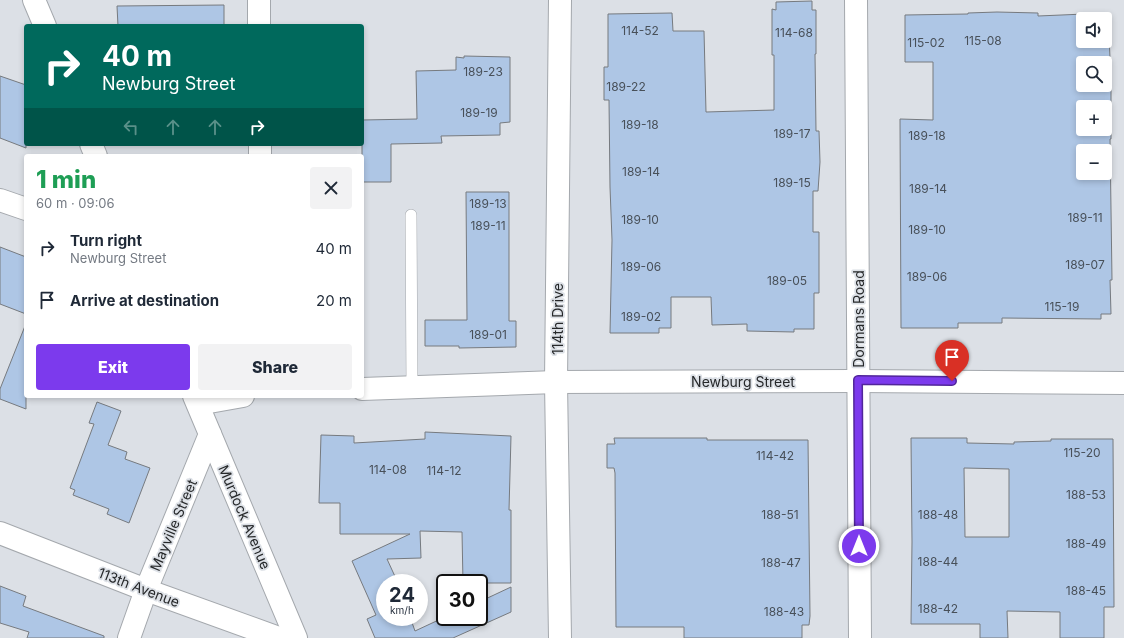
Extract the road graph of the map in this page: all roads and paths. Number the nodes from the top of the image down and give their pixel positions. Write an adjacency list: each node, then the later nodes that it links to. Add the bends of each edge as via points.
1 (34, 0): 5 (street)
2 (259, 0): 6 (street)
3 (560, 0): 11 (street, 114th Drive)
4 (856, 0): 10 (street, Dormans Road)
5 (44, 24)
6 (259, 24)
7 (0, 200): 8 (street)
8 (24, 209)
9 (411, 215): 13 (lane)
10 (858, 380): 11 (street, Newburg Street); 12 (street, Newburg Street); 24 (street, Dormans Road)
11 (556, 382): 13 (street, Newburg Street); 23 (street, 114th Drive)
12 (1124, 383)
13 (412, 387): 14 (street, Newburg Street)
14 (364, 389)
15 (220, 398): 16 (street)
16 (196, 400): 17 (street, Murdock Avenue)
17 (210, 434): 19 (street, Mayville Street); 22 (street, Murdock Avenue)
18 (0, 533): 19 (street, 113th Avenue)
19 (146, 590): 20 (street, Mayville Street); 21 (street, 113th Avenue)
20 (129, 638)
21 (279, 638)
22 (296, 638)
23 (560, 638)
24 (860, 638)

